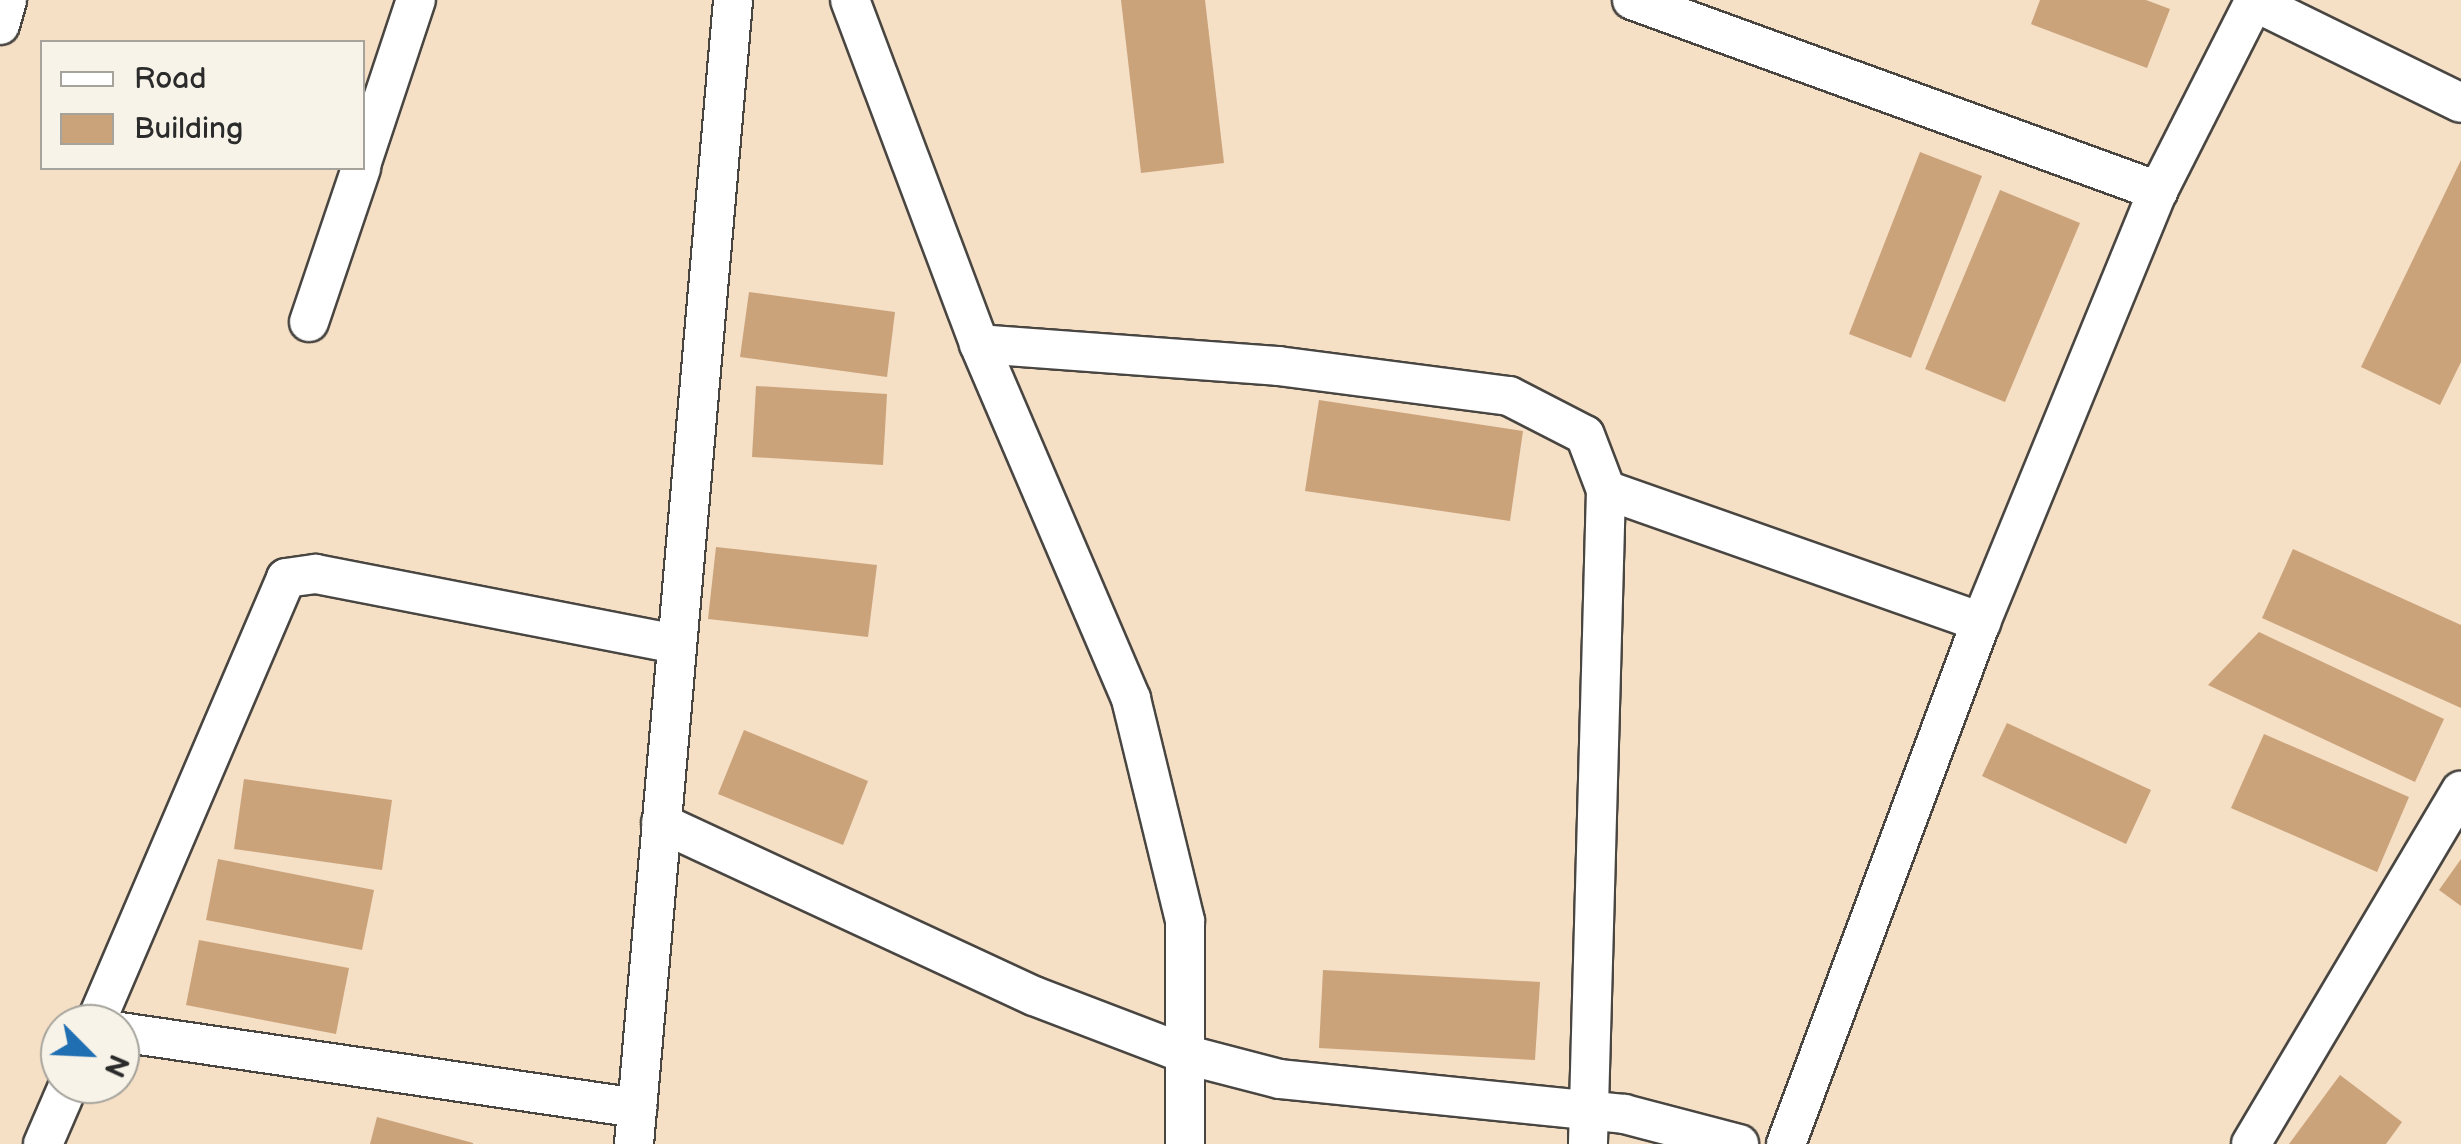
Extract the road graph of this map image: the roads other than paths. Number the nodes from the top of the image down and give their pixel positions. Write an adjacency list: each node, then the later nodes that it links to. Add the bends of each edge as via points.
1 (8, 0): 7 (street)
2 (416, 0): 9 (street)
3 (733, 0): 16 (street)
4 (850, 0): 13 (street)
5 (1632, 0): 11 (street)
6 (2255, 1): 8 (street); 11 (street)
7 (0, 24)
8 (2461, 104)
9 (365, 156)
10 (360, 170): 12 (street)
11 (2158, 191): 15 (street)
12 (310, 322)
13 (979, 344): 14 (street, via 1278,366 1509,396 1586,435); 21 (street, via 1130,699 1185,921)
14 (1606, 490): 15 (street); 24 (street)
15 (1981, 622): 28 (street)
16 (676, 644): 18 (street); 19 (street, via 316,574 286,578)
17 (2461, 791): 29 (street)
18 (661, 824): 21 (street, via 1034,996); 23 (street)
19 (104, 1004)
20 (140, 1036): 23 (street)
21 (1192, 1056): 24 (street, via 1280,1079); 26 (street)
22 (60, 1104): 25 (street)
23 (635, 1126)
24 (1589, 1127): 27 (street)
25 (43, 1144)
26 (1185, 1144)
27 (1740, 1144)
28 (1786, 1144)
29 (2252, 1144)

